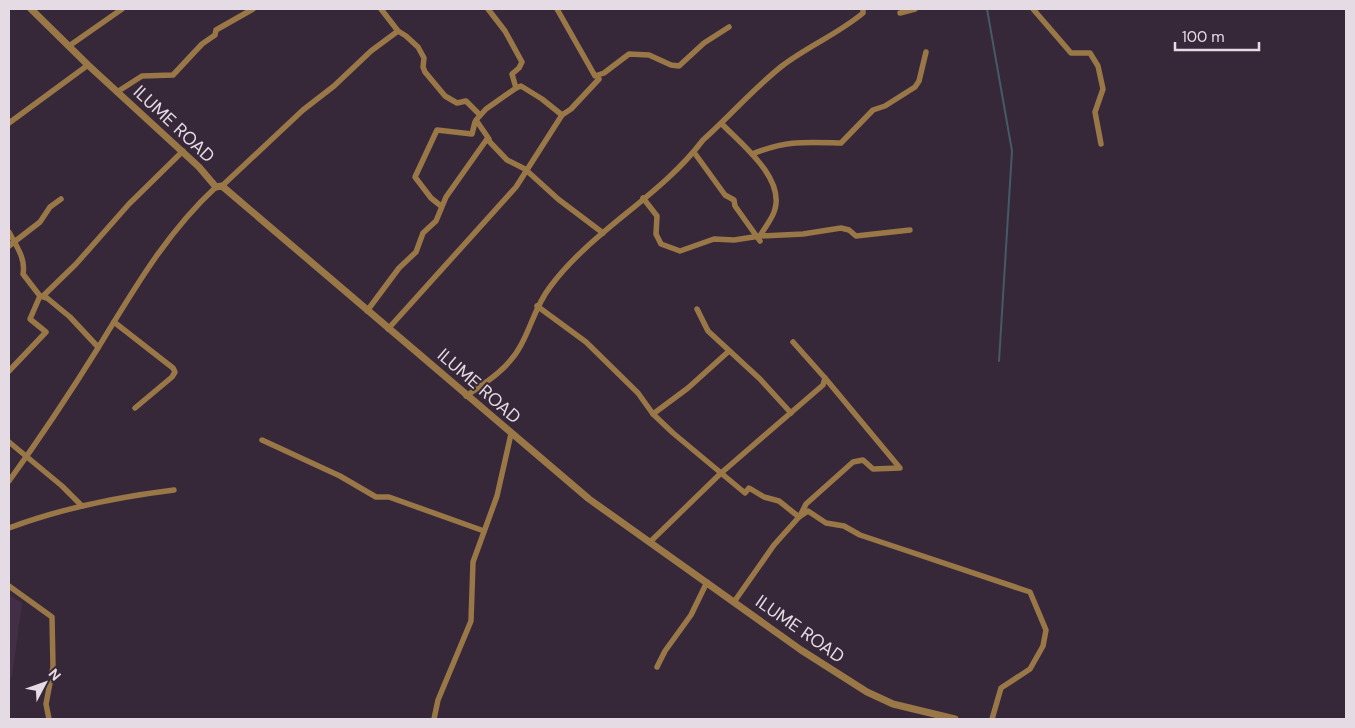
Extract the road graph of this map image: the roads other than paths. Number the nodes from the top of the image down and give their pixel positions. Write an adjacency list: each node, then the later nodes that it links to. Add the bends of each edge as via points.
1 (31, 9): 13 (street, ILUME ROAD)
2 (122, 9): 13 (street)
3 (253, 9): 18 (street, via 216,30 215,35 173,75 142,76)
4 (381, 9): 12 (street)
5 (488, 9): 17 (street, via 522,62 512,74)
6 (557, 9): 11 (street, via 595,76 629,54 649,55 679,66 704,43)
7 (863, 9): 23 (street, via 864,13 847,27 810,46 781,67)
8 (915, 9): 10 (street)
9 (1033, 9): 25 (street, via 1071,53 1090,53 1098,66 1103,89 1095,112)
10 (900, 13)
11 (729, 27)
12 (398, 32): 19 (street, via 421,52 426,72 445,96 457,103 466,101); 30 (street, via 371,51)
13 (69, 46): 15 (street, ILUME ROAD)
14 (926, 52): 27 (street, via 915,87 873,110 841,143 796,141 776,144)
15 (88, 65): 18 (street, ILUME ROAD); 22 (street)
16 (599, 79): 20 (street, via 571,110)
17 (516, 88): 19 (street); 20 (street, via 521,86)
18 (117, 92): 26 (street, ILUME ROAD)
19 (480, 115): 21 (street)
20 (562, 115): 29 (street)
21 (475, 122): 24 (street); 33 (street, via 472,134 437,130 415,177)
22 (9, 123)
23 (722, 124): 27 (street); 31 (street, via 703,140 666,182)
24 (489, 140): 29 (street, via 507,160); 33 (street, via 485,140 460,174)
25 (1101, 144)
26 (183, 151): 30 (street, ILUME ROAD); 39 (street, via 129,204 76,264)
27 (752, 154): 37 (street, via 769,175 776,206)
28 (696, 155): 37 (street, via 726,195 734,200)
29 (527, 170): 36 (street); 44 (street, via 509,195)
30 (219, 187): 42 (street, ILUME ROAD); 43 (street, via 184,219 163,246)
31 (643, 198): 36 (street); 37 (street, via 657,216 657,238 668,247 680,251 714,239)
32 (61, 199): 38 (street, via 50,207 40,222)
33 (441, 206): 42 (street, via 436,221 423,233 416,252 399,268)
34 (910, 230): 37 (street, via 856,236 841,228)
35 (9, 232): 38 (street)
36 (603, 234): 40 (street, via 565,268)
37 (759, 238)
38 (12, 244): 39 (street, via 21,253 25,267 23,274)
39 (41, 296): 46 (street, via 70,317); 48 (street, via 30,319 46,332)
40 (538, 306): 50 (street, via 514,356 497,374); 53 (street, via 586,342 638,393)
41 (697, 310): 47 (street, via 708,331)
42 (367, 311): 44 (street, ILUME ROAD)
43 (114, 322): 46 (street); 51 (street, via 149,347 175,372)
44 (388, 328): 50 (street, ILUME ROAD)
45 (794, 342): 49 (street)
46 (98, 347): 57 (street)
47 (729, 351): 52 (street); 53 (street)
48 (9, 371)
49 (825, 378): 52 (street, via 823,385); 62 (street, via 900,468 873,469 863,460 854,462 806,504)
50 (466, 396): 54 (street, ILUME ROAD)
51 (135, 408)
52 (791, 413): 58 (street)
53 (653, 414): 58 (street)
54 (511, 434): 64 (street, via 497,496); 65 (street, ILUME ROAD, via 589,499)
55 (262, 440): 64 (street, via 340,476 376,497 389,497)
56 (9, 442): 57 (street)
57 (26, 456): 59 (street); 61 (street)
58 (720, 474): 62 (street, via 745,493 750,488); 65 (street)
59 (9, 481)
60 (174, 490): 61 (street)
61 (82, 506): 63 (street)
62 (800, 515): 68 (street, via 774,545); 73 (street, via 808,511 826,524 844,526 860,535 1030,592 1046,630 1043,646 1030,669 1001,688)
63 (9, 528)
64 (484, 532): 71 (street, via 473,562 471,621 438,700)
65 (650, 542): 66 (street, ILUME ROAD)
66 (707, 582): 68 (street, ILUME ROAD); 69 (street, via 691,615 662,654)
67 (9, 586): 70 (street, via 52,617 53,667 46,704)
68 (734, 602): 72 (street, ILUME ROAD, via 867,692 893,704)
69 (657, 667)
70 (49, 719)
71 (434, 719)
72 (955, 719)
73 (992, 719)

